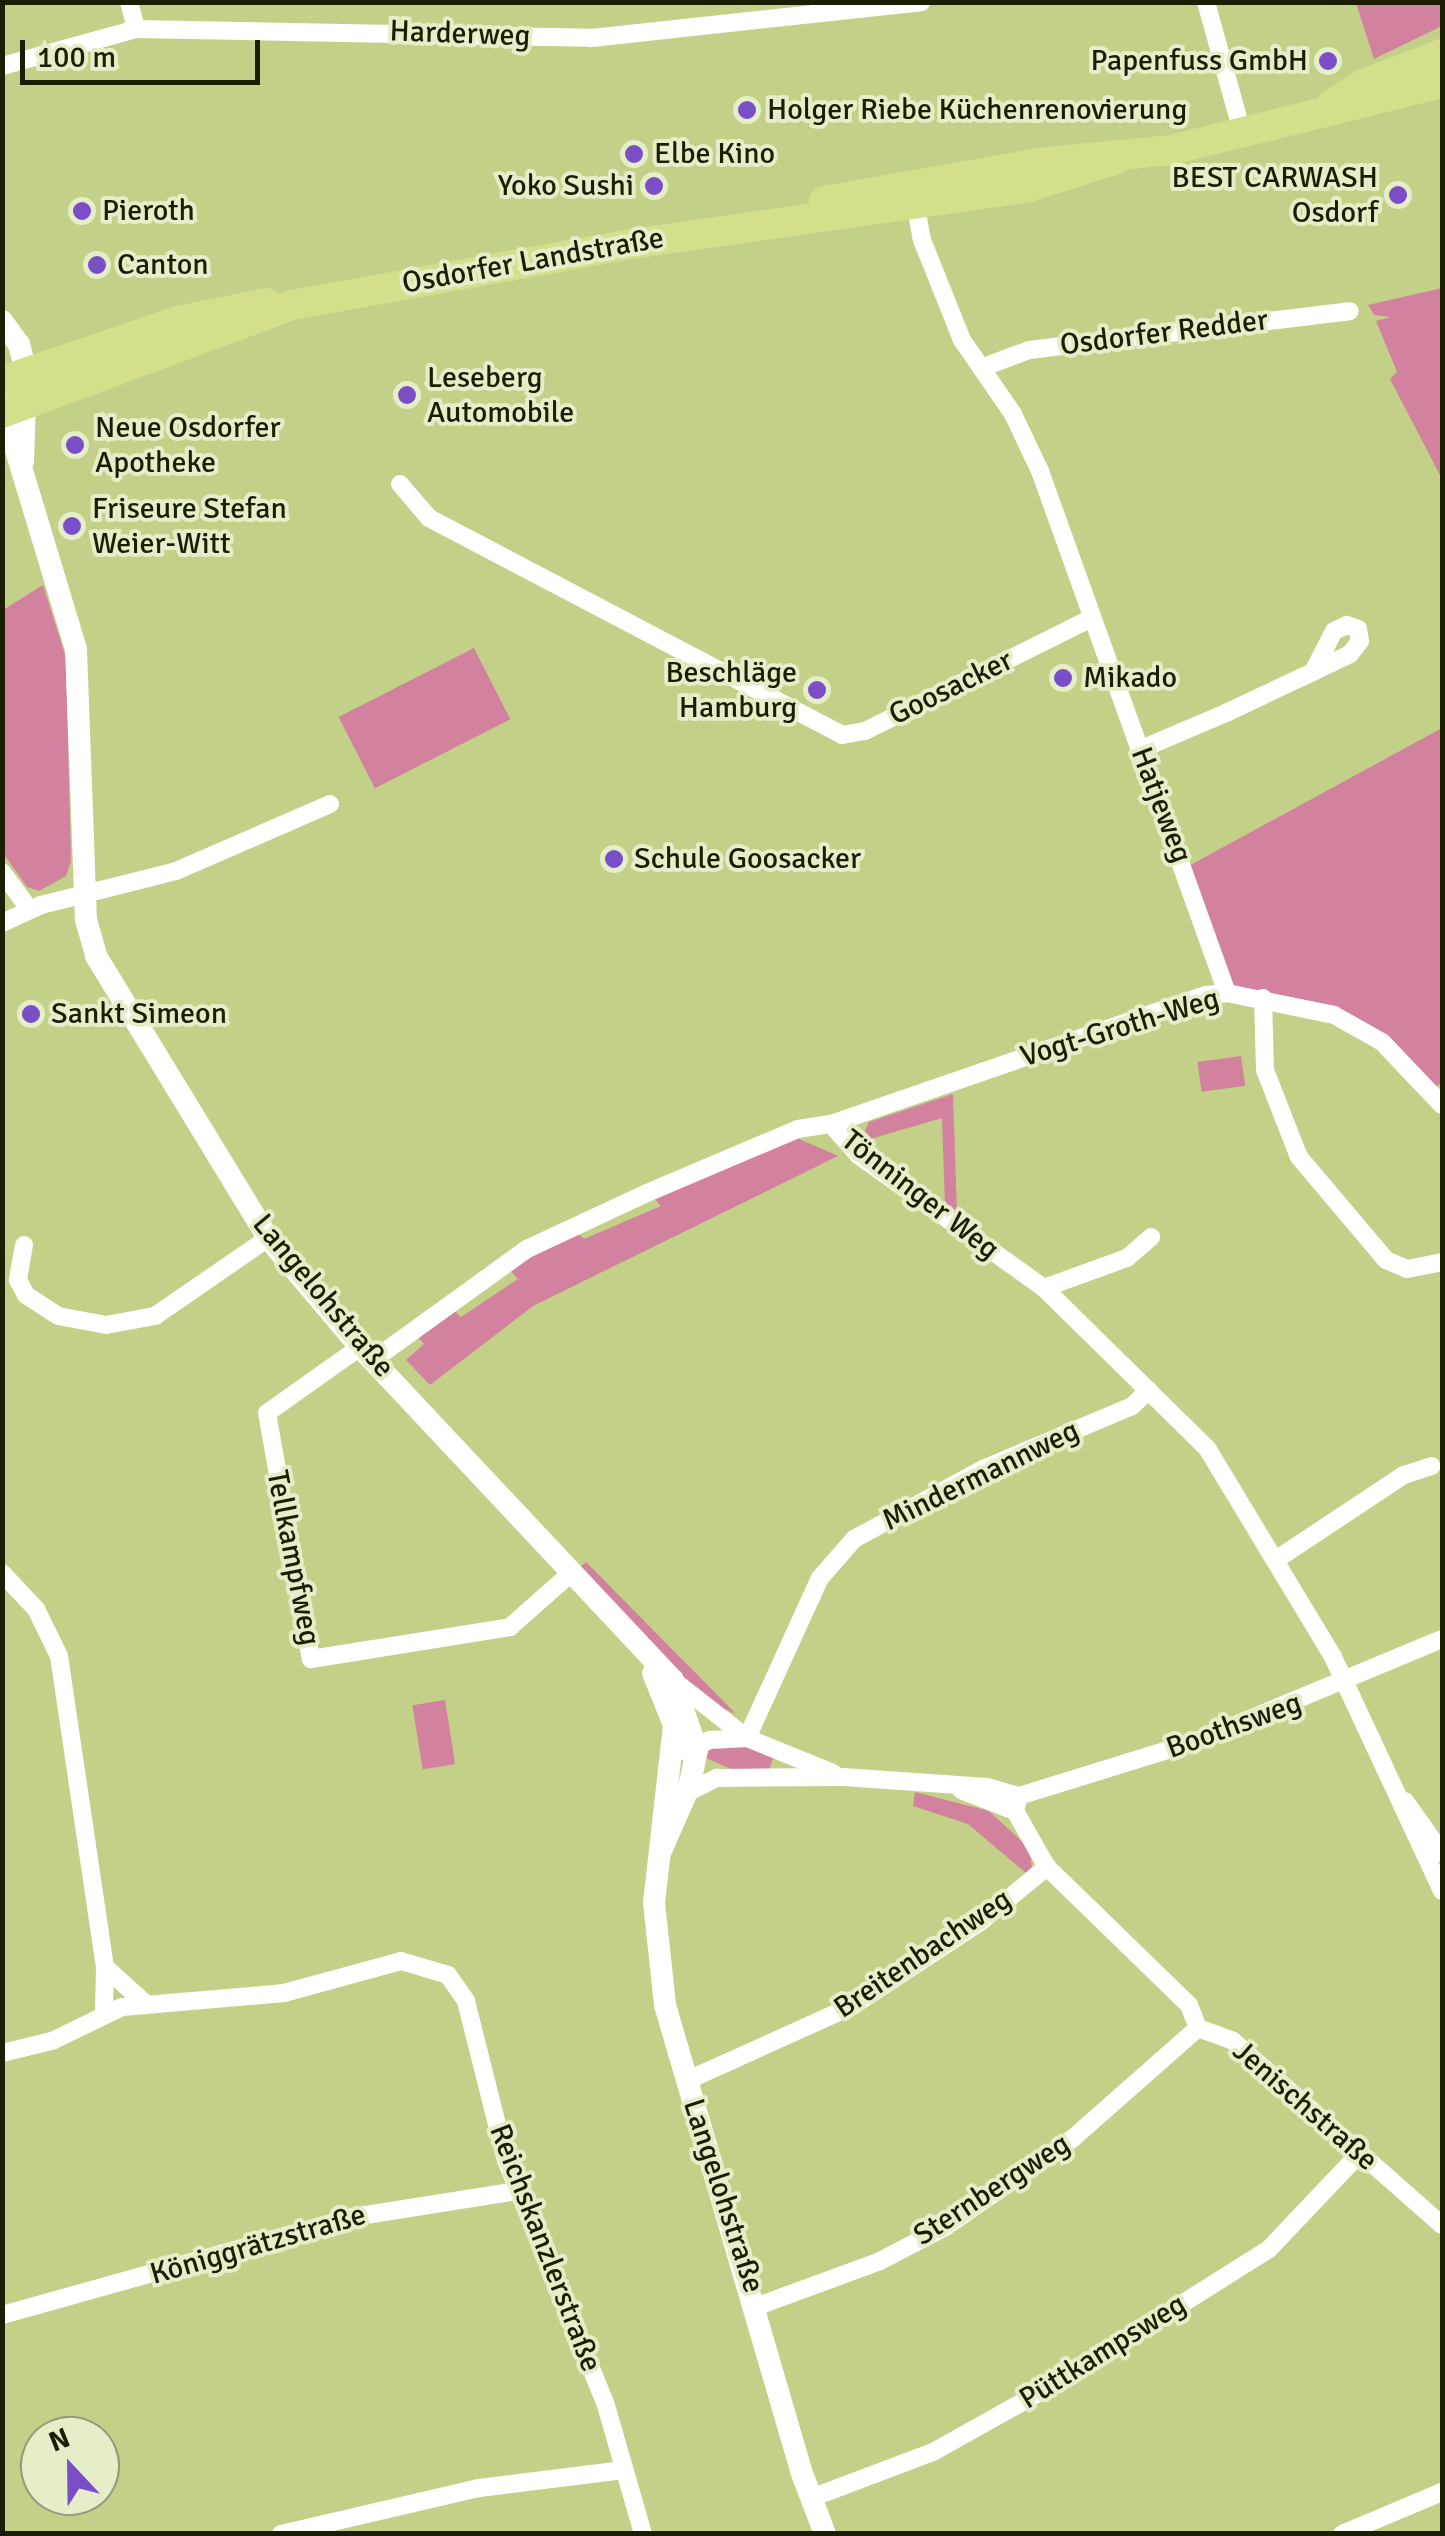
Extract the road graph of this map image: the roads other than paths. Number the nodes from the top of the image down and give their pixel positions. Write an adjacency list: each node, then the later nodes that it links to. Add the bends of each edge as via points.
1 (129, 2): 4 (street)
2 (921, 2): 4 (street, Harderweg, via 592,38)
3 (1206, 2): 9 (street)
4 (136, 28): 6 (street, Harderweg)
5 (1442, 54): 8 (main road, Osdorfer Landstraße, via 1363,84)
6 (2, 66)
7 (1442, 82): 8 (main road, Osdorfer Landstraße, via 1377,103)
8 (1323, 110): 9 (main road, Osdorfer Landstraße)
9 (1242, 132): 10 (main road, Osdorfer Landstraße, via 1029,187)
10 (913, 194): 13 (street, via 962,340); 14 (main road, Osdorfer Landstraße, via 292,305)
11 (1350, 310): 13 (street, Osdorfer Redder, via 1029,350)
12 (2, 321): 14 (street, Langelohstraße, via 19,344)
13 (981, 368): 16 (street, via 1014,414 1040,471)
14 (11, 398): 21 (street, Langelohstraße, via 40,538 76,649)
15 (400, 484): 16 (street, Goosacker, via 429,518 842,735 865,731)
16 (1090, 619): 18 (street, Hatjeweg)
17 (1313, 672): 18 (street)
18 (1139, 750): 24 (street, Hatjeweg)
19 (330, 804): 21 (street, via 176,871)
20 (2, 872): 22 (street)
21 (84, 896): 22 (street); 29 (street, Langelohstraße, via 96,956)
22 (30, 910): 23 (street)
23 (2, 923)
24 (1228, 993): 25 (street, Vogt-Groth-Weg); 27 (street, Vogt-Groth-Weg)
25 (1263, 998): 26 (street, Vogt-Groth-Weg, via 1318,1008 1357,1026 1382,1042); 31 (street, via 1266,1070 1299,1157 1386,1260 1408,1269)
26 (1442, 1105)
27 (831, 1124): 32 (street, Tönninger Weg, via 858,1155); 33 (street, Tönninger Weg, via 769,1140 558,1233)
28 (1151, 1236): 32 (street, via 1126,1258)
29 (268, 1238): 30 (street, via 156,1316 106,1326 58,1316 26,1295 18,1280); 33 (street, Langelohstraße)
30 (24, 1245)
31 (1442, 1262)
32 (1044, 1288): 34 (street, Tönninger Weg)
33 (367, 1354): 38 (street, Langelohstraße); 38 (street, Tellkampfweg, via 267,1413 310,1659 510,1627)
34 (1149, 1390): 36 (street, Tönninger Weg, via 1206,1448); 44 (street, Mindermannweg, via 1132,1406 983,1469 854,1539 820,1578)
35 (1432, 1466): 36 (street, via 1404,1475)
36 (1277, 1559): 42 (street, Tönninger Weg)
37 (2, 1573): 56 (street, via 36,1609 58,1656)
38 (570, 1574): 40 (street, Langelohstraße)
39 (1442, 1639): 42 (street, Boothsweg)
40 (638, 1646): 41 (street, Langelohstraße); 43 (street, Langelohstraße)
41 (672, 1680): 44 (street); 45 (street, Langelohstraße)
42 (1344, 1682): 49 (street, Tönninger Weg); 51 (street, Boothsweg)
43 (674, 1725): 45 (street); 46 (street, Langelohstraße)
44 (747, 1738): 45 (street); 47 (street)
45 (694, 1750): 46 (street); 48 (street); 50 (street, Langelohstraße)
46 (670, 1766): 53 (street, Langelohstraße)
47 (843, 1776): 48 (street); 51 (street, via 960,1790 987,1787)
48 (727, 1777): 50 (street)
49 (1394, 1789): 52 (street, Tönninger Weg); 55 (street, Tönninger Weg)
50 (687, 1793): 53 (street, Langelohstraße)
51 (1017, 1804): 54 (street, Jenischstraße)
52 (1442, 1852)
53 (660, 1853): 61 (street, Langelohstraße, via 657,1950)
54 (1046, 1867): 59 (street, Jenischstraße, via 1190,2005); 61 (street, Breitenbachweg, via 980,1922 854,2005)
55 (1442, 1890)
56 (105, 1967): 57 (street); 58 (street)
57 (146, 2004): 58 (street, Reichskanzlerstraße); 63 (street, Reichskanzlerstraße, via 284,1993 402,1961 435,1967 466,2001)
58 (104, 2012): 60 (street, Reichskanzlerstraße, via 52,2041)
59 (1198, 2028): 62 (street, Jenischstraße, via 1233,2041); 65 (street, Sternbergweg, via 1072,2139 945,2227 880,2261)
60 (2, 2054)
61 (686, 2081): 65 (street, Langelohstraße)
62 (1360, 2152): 64 (street, Jenischstraße); 69 (street, Püttkampsweg, via 1269,2248 1060,2381 933,2452)
63 (517, 2192): 66 (street, Königgrätzstraße, via 353,2216); 67 (street, Reichskanzlerstraße, via 596,2379)
64 (1442, 2225)
65 (758, 2306): 69 (street, Langelohstraße)
66 (2, 2315)
67 (624, 2470): 70 (street, via 473,2489); 71 (street, Reichskanzlerstraße)
68 (1442, 2492): 73 (street)
69 (810, 2498): 72 (street, Langelohstraße)
70 (281, 2534)
71 (643, 2534)
72 (825, 2534)
73 (1342, 2534)

